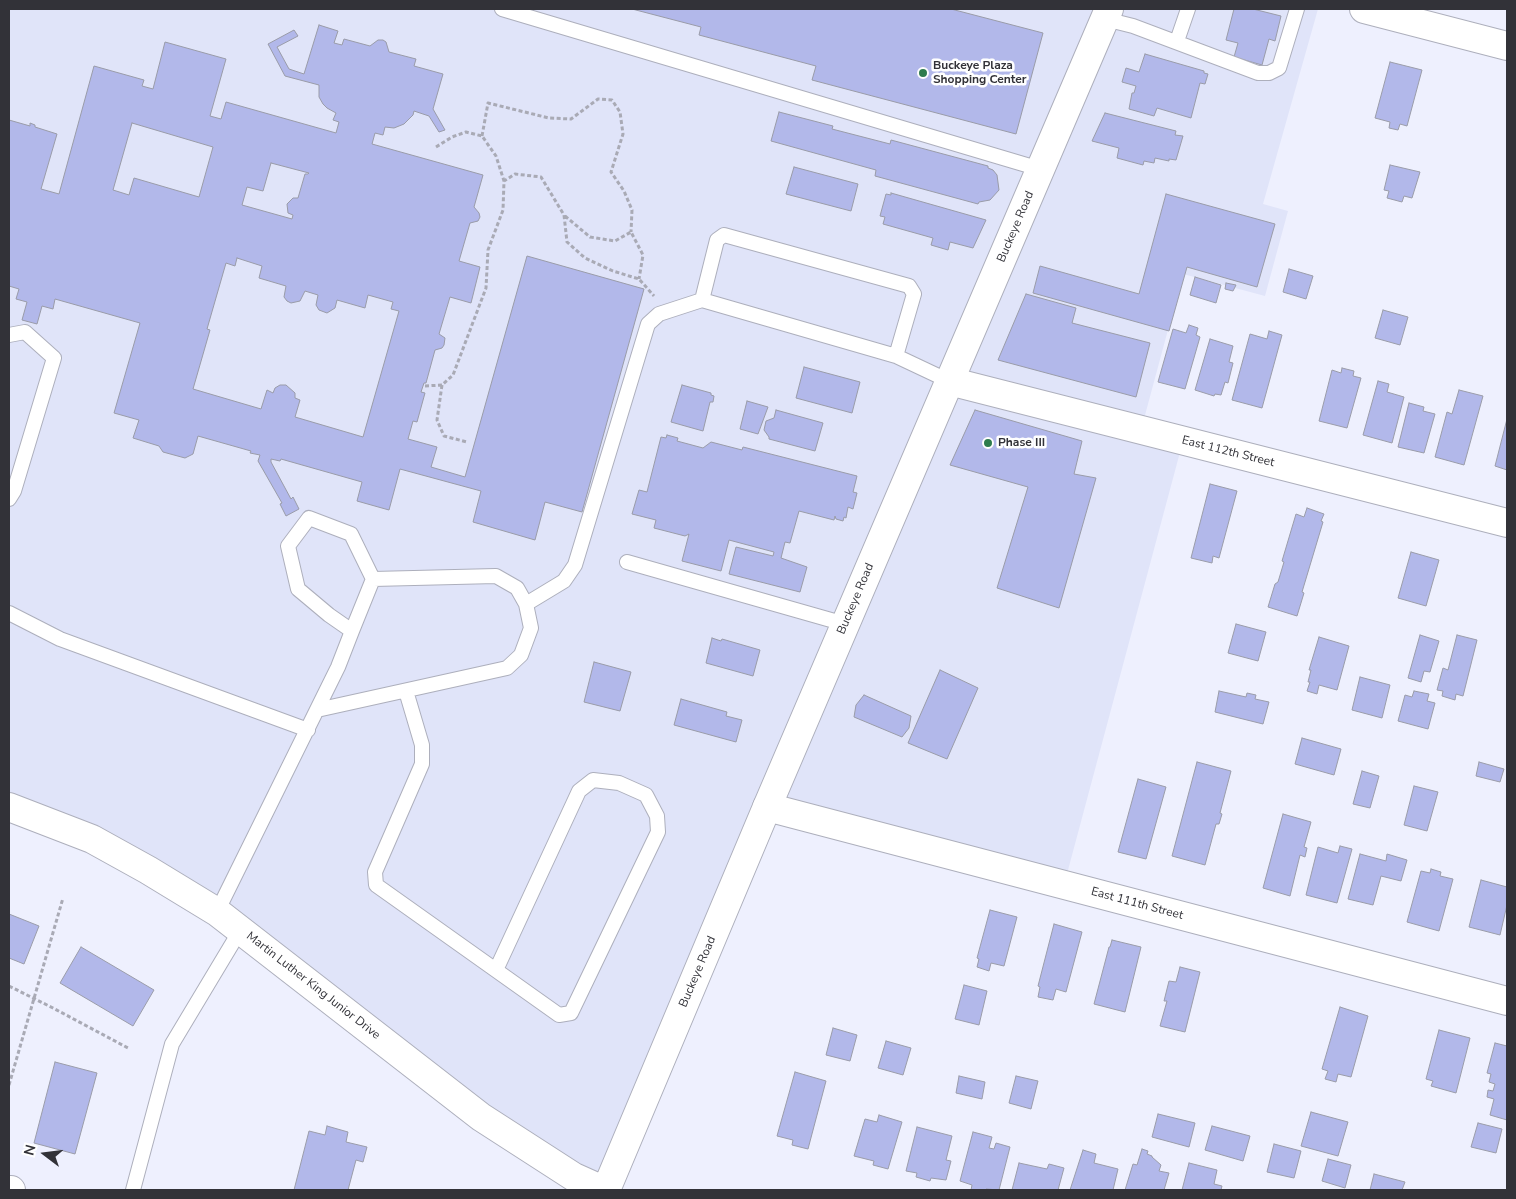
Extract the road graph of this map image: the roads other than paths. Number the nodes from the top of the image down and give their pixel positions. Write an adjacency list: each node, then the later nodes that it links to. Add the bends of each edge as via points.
1 (502, 9): 8 (lane)
2 (1188, 9): 6 (lane)
3 (1297, 9): 6 (lane, via 1279,68 1269,73 1258,73)
4 (1364, 9): 7 (street)
5 (1107, 14): 6 (lane); 8 (street, Buckeye Road)
6 (1177, 42)
7 (1507, 46)
8 (1040, 169): 12 (street, Buckeye Road)
9 (702, 300): 11 (lane); 11 (lane, via 717,240 724,235 909,286 914,294); 17 (lane, via 658,314 648,324 576,565 564,580)
10 (9, 335): 13 (lane, via 25,332 54,358)
11 (896, 356): 12 (lane)
12 (948, 382): 14 (street, East 112th Street); 19 (street, Buckeye Road)
13 (9, 499)
14 (1507, 523)
15 (627, 562): 19 (lane)
16 (372, 580): 17 (lane, via 496,576 517,588); 20 (lane); 20 (lane, via 351,534 309,518 288,546 298,589)
17 (526, 604): 21 (lane, via 530,628 521,655 507,668)
18 (9, 613): 23 (lane, via 60,639)
19 (845, 624): 25 (street, Buckeye Road)
20 (352, 631): 22 (lane)
21 (406, 691): 22 (lane); 28 (lane, via 422,745 422,764 375,872 376,885)
22 (317, 710): 23 (lane)
23 (308, 730): 26 (lane)
24 (9, 807): 26 (street, Martin Luther King Junior Drive, via 92,839)
25 (766, 807): 29 (street, East 111th Street); 31 (street, Buckeye Road)
26 (217, 912): 27 (street, Martin Luther King Junior Drive)
27 (241, 929): 30 (lane, via 172,1044); 31 (street, Martin Luther King Junior Drive, via 481,1117 574,1178)
28 (496, 970): 28 (lane, via 559,1015 571,1013 658,832 657,816 646,795 619,782 593,780 579,791)
29 (1507, 1001)
30 (133, 1190)
31 (604, 1190)

